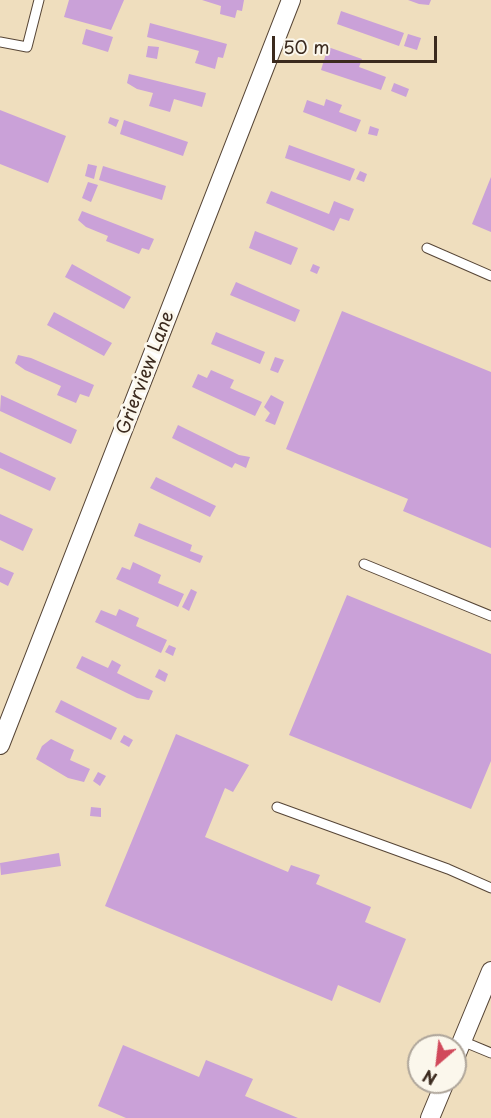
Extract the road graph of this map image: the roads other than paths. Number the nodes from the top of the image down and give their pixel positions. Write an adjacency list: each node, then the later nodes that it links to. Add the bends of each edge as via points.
1 (39, 0): 3 (lane, via 27,47)
2 (291, 0): 8 (street, Grierview Lane)
3 (0, 42)
4 (427, 248): 5 (lane)
5 (491, 276)
6 (364, 564): 7 (lane)
7 (491, 616)
8 (0, 746)
9 (277, 807): 10 (lane)
10 (491, 888)
11 (491, 971): 12 (street)
12 (464, 1034)
13 (467, 1050): 14 (lane)
14 (491, 1053)
15 (440, 1094): 16 (street)
16 (430, 1118)

